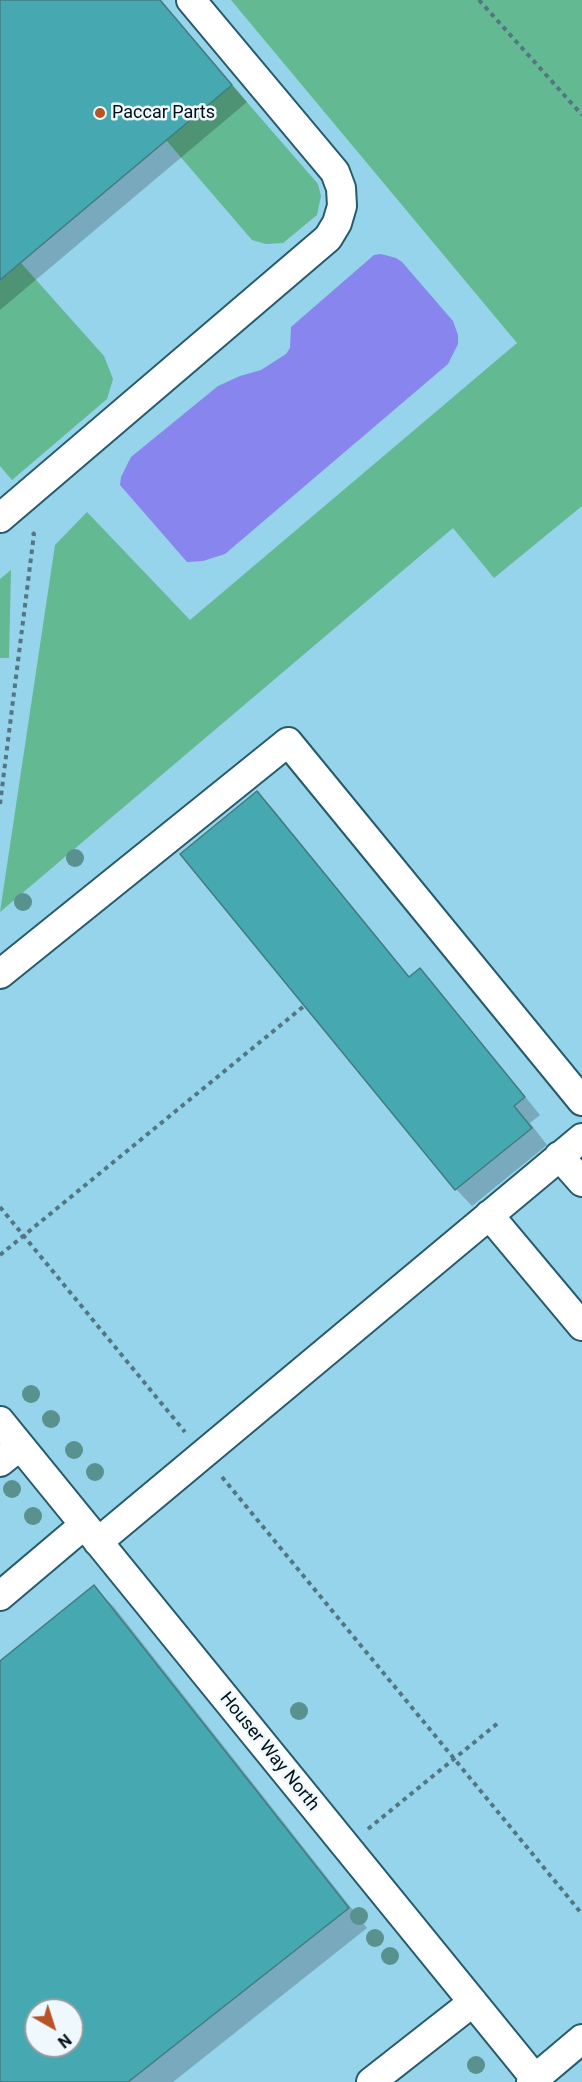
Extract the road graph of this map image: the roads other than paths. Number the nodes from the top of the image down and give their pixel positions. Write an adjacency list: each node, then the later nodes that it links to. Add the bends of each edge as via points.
1 (191, 0): 2 (lane, via 335,172 341,188 338,223 328,238)
2 (6, 514)
3 (0, 974): 4 (lane, via 288,742)
4 (582, 1101)
5 (582, 1138): 6 (lane)
6 (559, 1156): 7 (lane); 8 (lane)
7 (582, 1182)
8 (489, 1215): 9 (lane); 12 (lane, via 203,1454)
9 (582, 1326)
10 (0, 1422): 11 (lane, Houser Way North)
11 (10, 1454): 12 (lane, Houser Way North)
12 (91, 1534): 13 (lane); 14 (lane, Houser Way North)
13 (0, 1596)
14 (473, 2002): 16 (lane, Houser Way North); 17 (lane)
15 (582, 2039): 16 (lane)
16 (535, 2081)
17 (370, 2082)

